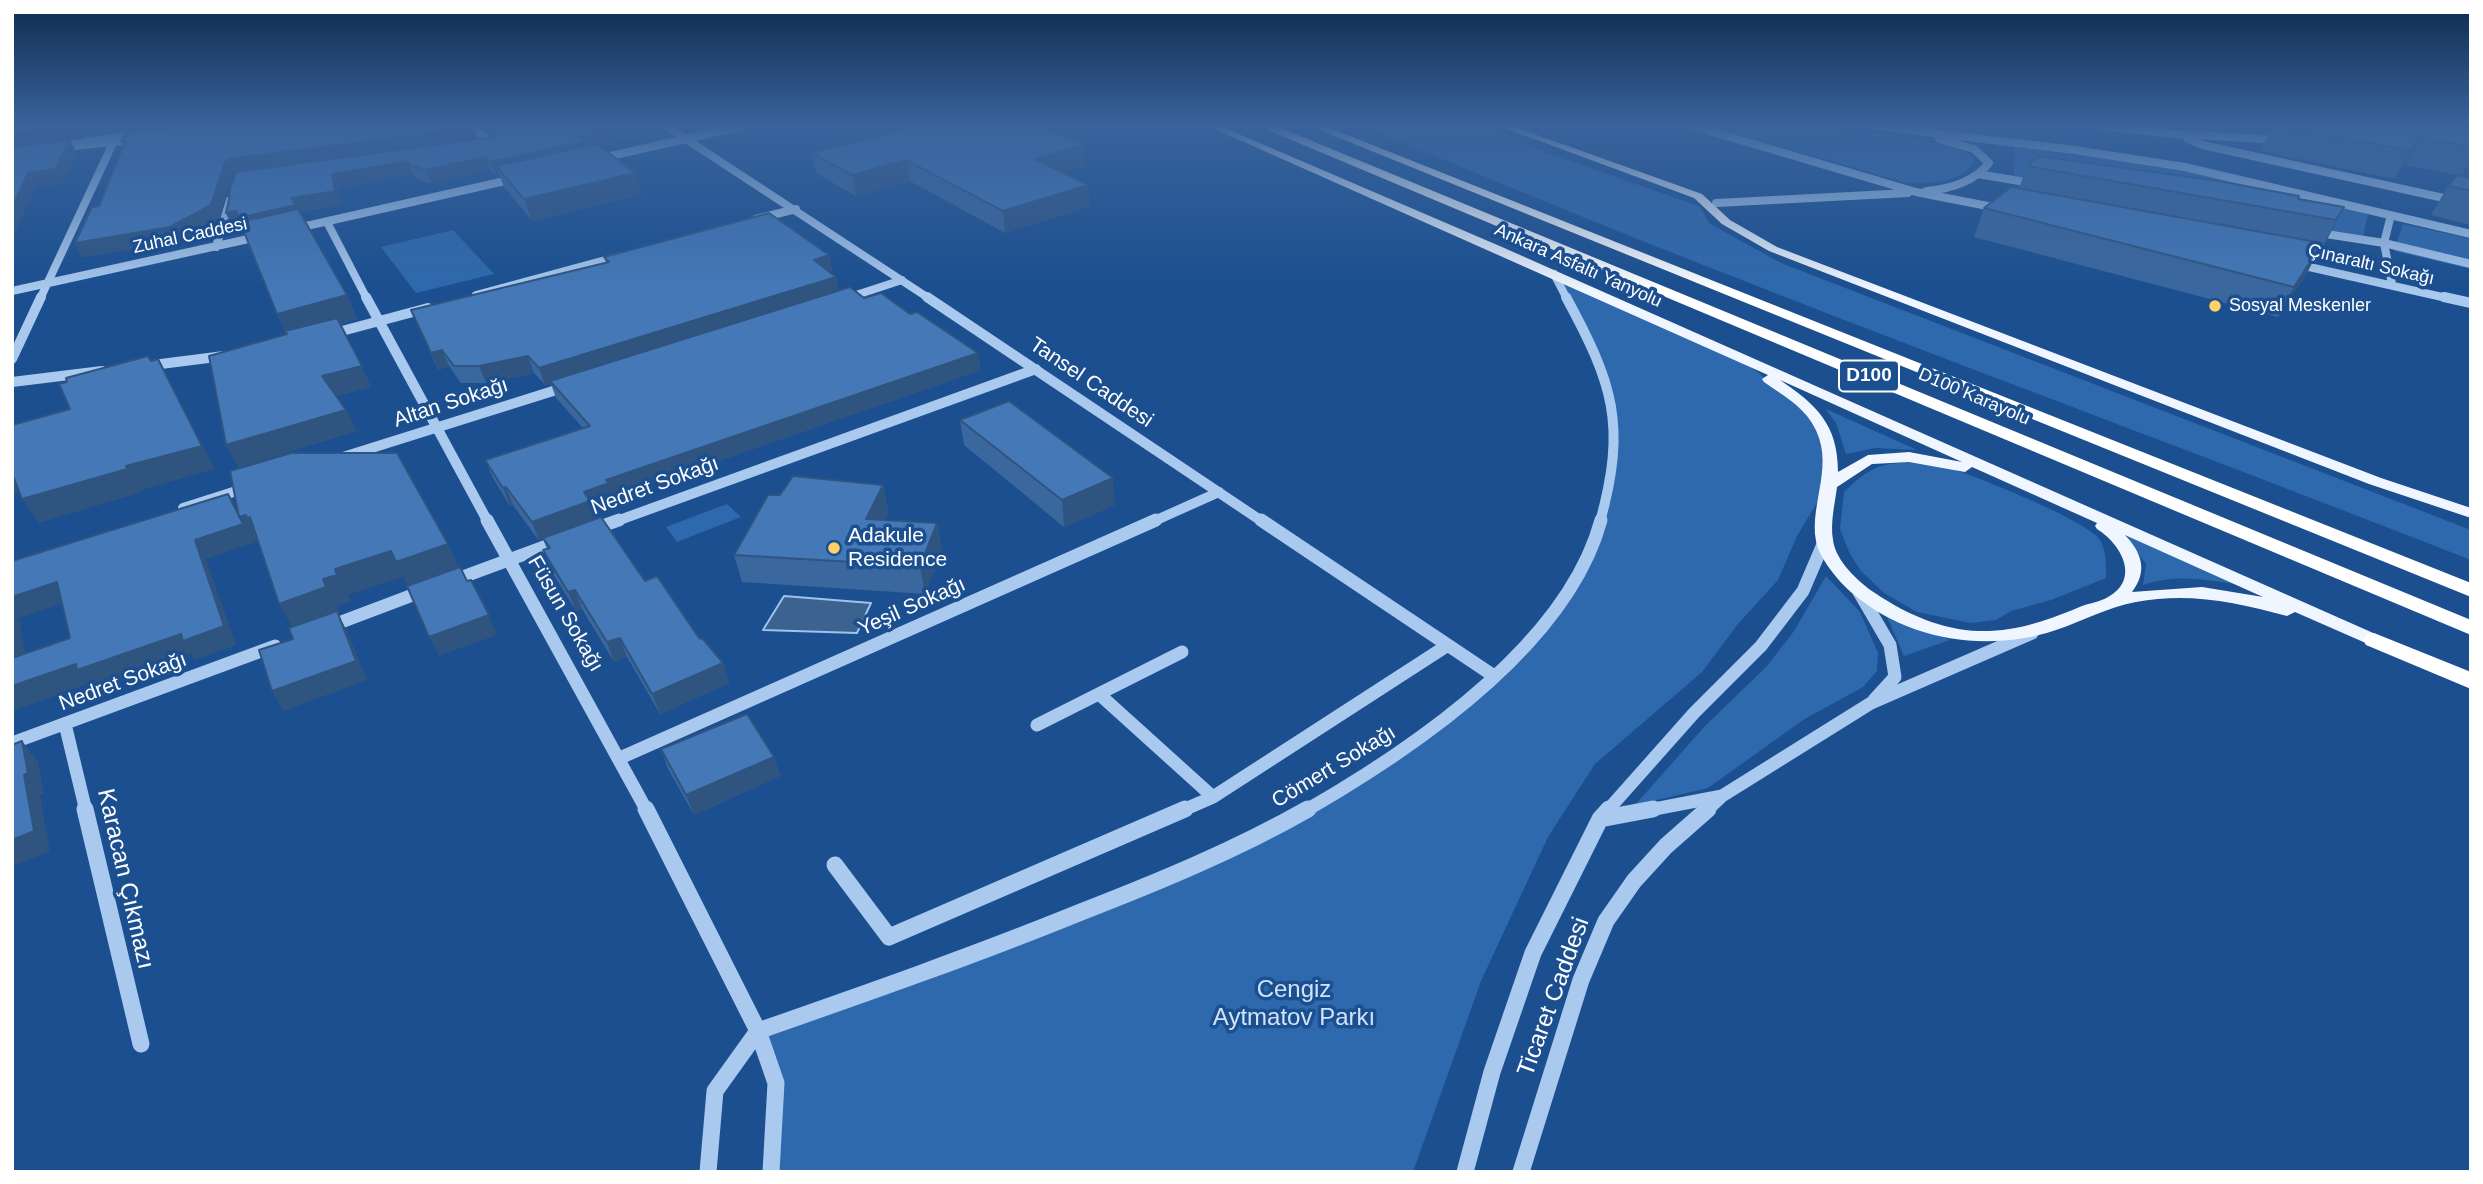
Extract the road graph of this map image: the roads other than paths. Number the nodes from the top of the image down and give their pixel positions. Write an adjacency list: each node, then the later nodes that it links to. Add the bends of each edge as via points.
1 (96, 181): 36 (street)
2 (502, 181): 25 (street, Zuhal Caddesi)
3 (752, 181): 21 (street, Tansel Caddesi)
4 (1341, 181): 34 (main road, Ankara Asfaltı Yanyolu)
5 (1401, 181): 66 (highway, D100 Karayolu / D100)
6 (1454, 181): 23 (highway, D100 Karayolu / D100)
7 (1464, 181): 23 (highway)
8 (1656, 181): 60 (main road, via 1698,196 1726,222 1773,249 2375,481)
9 (1880, 181): 17 (street)
10 (1961, 181): 17 (street)
11 (2018, 181): 14 (street)
12 (2246, 181): 24 (street)
13 (2367, 181): 18 (street)
14 (2044, 186)
15 (233, 190): 30 (street)
16 (2448, 191): 18 (street)
17 (1916, 192): 19 (street); 22 (street)
18 (2425, 194): 20 (street)
19 (1716, 203)
20 (2471, 204)
21 (796, 209): 26 (street); 35 (street, Tansel Caddesi)
22 (2012, 211)
23 (1529, 212): 64 (highway, D100 Karayolu / D100)
24 (2391, 215): 28 (street); 29 (street)
25 (327, 222): 30 (street, Zuhal Caddesi); 43 (street, Füsun Sokağı)
26 (742, 223)
27 (2303, 230): 29 (street)
28 (2471, 234)
29 (2384, 243): 33 (street); 37 (street)
30 (216, 247): 36 (street, Zuhal Caddesi)
31 (635, 252): 39 (street)
32 (2282, 261): 37 (street, Çınaraltı Sokağı)
33 (2471, 264)
34 (1553, 274): 46 (main road, Ankara Asfaltı Yanyolu); 73 (street, Cömert Sokağı, via 1591,346 1610,396 1615,442 1603,515 1580,573 1549,620)
35 (902, 280): 40 (street); 49 (street, Tansel Caddesi)
36 (49, 283): 38 (street, Zuhal Caddesi); 47 (street)
37 (2392, 284): 41 (street, Çınaraltı Sokağı)
38 (12, 292)
39 (460, 299)
40 (836, 301)
41 (2471, 303)
42 (433, 306): 43 (street)
43 (380, 321): 44 (street); 53 (street, Füsun Sokağı)
44 (318, 337)
45 (242, 354): 48 (street)
46 (1735, 355): 56 (main road, Ticaret Caddesi, via 1819,422 1830,454); 57 (main road)
47 (12, 359)
48 (134, 367)
49 (1036, 369): 58 (street, Tansel Caddesi); 62 (street, Nedret Sokağı)
50 (107, 370): 51 (street)
51 (12, 382)
52 (582, 382): 53 (street, Altan Sokağı)
53 (435, 428): 54 (street, Altan Sokağı); 62 (street, Füsun Sokağı)
54 (330, 462)
55 (263, 483): 59 (street)
56 (1827, 486): 57 (main road, via 1868,460 1909,457 1959,465); 61 (main road, Ticaret Caddesi)
57 (2041, 491): 65 (main road, via 2108,528 2127,547 2134,563 2132,581); 69 (main road)
58 (1219, 492): 71 (street, Tansel Caddesi); 80 (street, Yeşil Sokağı)
59 (171, 512)
60 (2471, 513)
61 (1824, 542): 63 (main road, Ticaret Caddesi); 83 (street, Ticaret Caddesi, via 1803,591 1761,646)
62 (508, 560): 68 (street, Nedret Sokağı); 80 (street, Füsun Sokağı)
63 (1856, 587): 67 (main road, Ticaret Caddesi, via 1905,618 1954,636); 76 (street, Ticaret Caddesi, via 1890,645 1895,677)
64 (2471, 591)
65 (2115, 601): 67 (main road, Ticaret Caddesi); 69 (main road, Ticaret Caddesi, via 2205,592 2278,607)
66 (2471, 628)
67 (2039, 629): 76 (street, Ticaret Caddesi)
68 (312, 632)
69 (2374, 639): 74 (highway)
70 (286, 642): 77 (street, Nedret Sokağı)
71 (1448, 645): 73 (street, Tansel Caddesi); 82 (street)
72 (1182, 652): 75 (street)
73 (1494, 676): 85 (street, Cömert Sokağı, via 1424,736 1299,815 1215,856 932,971)
74 (2471, 681)
75 (1099, 694): 78 (street); 82 (street)
76 (1871, 703): 81 (street, Ticaret Caddesi)
77 (65, 724): 79 (street, Nedret Sokağı); 86 (street, Karacan Çıkmazı)
78 (1037, 725)
79 (12, 743)
80 (620, 758): 85 (street, Füsun Sokağı)
81 (1722, 796): 83 (street, Ticaret Caddesi); 90 (street, Ticaret Caddesi, via 1642,873 1606,921 1581,980)
82 (1213, 797): 84 (street, via 889,937)
83 (1600, 819): 89 (street, Ticaret Caddesi, via 1534,953 1492,1072)
84 (835, 865)
85 (758, 1031): 87 (street, via 715,1091); 88 (street, Füsun Sokağı, via 776,1083)
86 (141, 1044)
87 (708, 1172)
88 (771, 1172)
89 (1465, 1172)
90 (1521, 1172)

